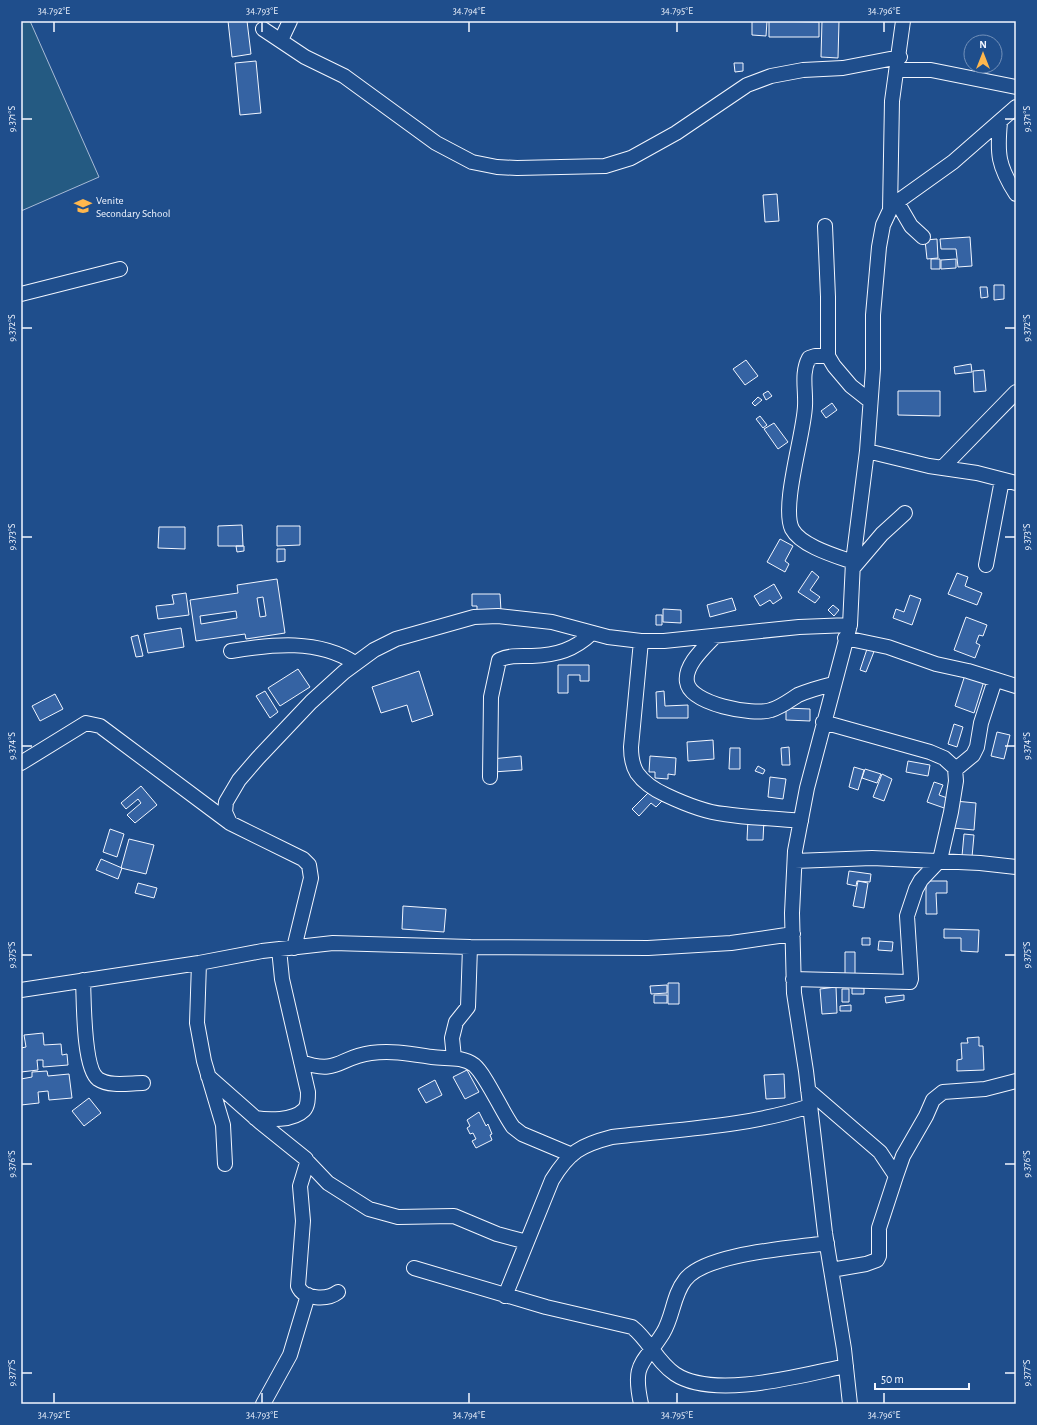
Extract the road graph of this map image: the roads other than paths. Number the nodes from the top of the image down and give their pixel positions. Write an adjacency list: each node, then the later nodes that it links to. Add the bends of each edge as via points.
1 (290, 21): 4 (street)
2 (903, 21): 5 (street)
3 (263, 29): 4 (street)
4 (281, 40): 5 (street, via 344,76 436,143 472,162 517,168 606,166 631,158 676,133 725,98 753,82 803,70)
5 (898, 63): 6 (street); 10 (street, via 892,101)
6 (1016, 87)
7 (1016, 107): 8 (street)
8 (1000, 122): 9 (street, via 998,155 1002,172); 10 (street, via 953,162)
9 (1016, 194)
10 (893, 206): 12 (street); 17 (street, via 883,225 879,247 872,315)
11 (825, 226): 15 (street)
12 (923, 237)
13 (120, 269): 14 (street)
14 (21, 294)
15 (828, 356): 17 (street, via 851,386); 22 (street, via 809,358 804,370 805,406 791,492 790,518 793,530 816,548)
16 (1016, 392): 19 (street)
17 (870, 401): 18 (street)
18 (867, 451): 19 (street); 22 (street)
19 (942, 468): 20 (street)
20 (1009, 481): 23 (street)
21 (905, 513): 22 (street)
22 (853, 565): 24 (street)
23 (986, 565)
24 (847, 631): 26 (street, via 792,628); 30 (street, via 936,664); 31 (street)
25 (592, 633): 27 (street); 29 (street, via 552,622 498,616 474,617 396,639); 36 (street, via 582,643 563,652 509,656 499,660 491,697)
26 (715, 636): 27 (street); 31 (street, via 698,655 689,670 687,682 693,693 709,702 745,710 771,710 814,688)
27 (641, 641): 37 (street, via 631,747 636,772 642,780 658,791 706,811)
28 (231, 651): 29 (street, via 258,646 318,646 342,654)
29 (356, 663): 38 (street, via 305,708 239,780 226,802 225,812)
30 (994, 680): 32 (street); 35 (street, via 981,723 977,747)
31 (833, 684): 33 (street)
32 (1016, 686)
33 (823, 722): 35 (street, via 930,752 953,764); 37 (street)
34 (21, 762): 38 (street, via 86,723 92,723 100,726)
35 (956, 769): 39 (street, via 951,812)
36 (490, 777)
37 (801, 820): 40 (street)
38 (230, 823): 44 (street, via 303,859 309,866 311,878)
39 (940, 860): 40 (street, via 872,858); 41 (street); 47 (street, via 916,889 909,909 907,926 910,982)
40 (795, 861): 42 (street)
41 (1016, 867)
42 (793, 934): 43 (street, via 731,943 648,948); 47 (street)
43 (470, 947): 44 (street, via 333,943); 50 (street, via 468,1007 456,1022 452,1038)
44 (294, 948): 45 (street)
45 (279, 950): 46 (street); 51 (street, via 282,979)
46 (199, 963): 48 (street); 52 (street, via 197,1023)
47 (794, 979): 55 (street)
48 (83, 980): 49 (street); 54 (street, via 85,1032 93,1072 98,1079 109,1083)
49 (21, 990)
50 (454, 1058): 51 (street, via 389,1052 370,1053 324,1068); 58 (street, via 474,1065 505,1116 518,1131)
51 (301, 1062): 57 (street, via 308,1092 304,1110 295,1116 280,1119)
52 (208, 1076): 57 (street); 60 (street, via 223,1125)
53 (1016, 1081): 61 (street, via 985,1089 939,1094 933,1100 903,1156)
54 (143, 1083)
55 (808, 1090): 56 (street); 61 (street, via 880,1152)
56 (810, 1106): 58 (street, via 779,1116 612,1137 576,1150); 63 (street)
57 (255, 1118): 59 (street)
58 (572, 1155): 62 (street, via 562,1163 552,1180)
59 (307, 1161): 62 (street, via 328,1183 368,1209 398,1218 454,1216 497,1234); 67 (street, via 300,1186 303,1222 298,1280 299,1289)
60 (225, 1164)
61 (896, 1176): 65 (street, via 879,1228 877,1260)
62 (527, 1242): 68 (street)
63 (827, 1243): 65 (street); 69 (street, via 726,1259 702,1267 685,1280 663,1333)
64 (414, 1268): 68 (street)
65 (831, 1270): 70 (street)
66 (338, 1292): 67 (street, via 330,1297)
67 (308, 1295): 71 (street, via 290,1355)
68 (506, 1296): 69 (street, via 632,1327)
69 (652, 1348): 70 (street, via 674,1374 687,1381 705,1385 740,1385); 72 (street, via 640,1365 637,1378)
70 (846, 1366): 73 (street)
71 (263, 1404)
72 (641, 1404)
73 (850, 1404)

